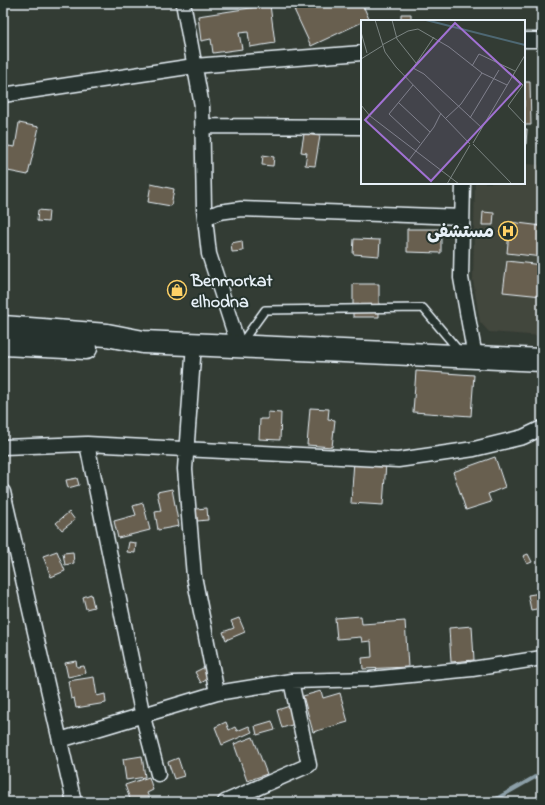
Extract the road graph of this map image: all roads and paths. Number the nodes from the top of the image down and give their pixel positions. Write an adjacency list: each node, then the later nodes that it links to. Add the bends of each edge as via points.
1 (184, 8): 5 (street)
2 (525, 40): 3 (street)
3 (542, 40)
4 (361, 53): 5 (street)
5 (194, 66): 6 (street); 7 (street, via 202,106)
6 (3, 95)
7 (202, 126): 8 (street); 11 (street)
8 (361, 127)
9 (463, 184): 10 (street)
10 (462, 217): 11 (street, via 241,209 219,212); 17 (street, via 460,278)
11 (205, 218): 16 (street, via 209,254)
12 (3, 327): 13 (main road, via 107,335)
13 (143, 342): 14 (main road, via 106,348); 15 (main road)
14 (3, 344)
15 (194, 344): 16 (main road); 22 (street)
16 (239, 347): 17 (main road); 17 (lane, via 265,310 423,308)
17 (470, 357): 18 (main road)
18 (542, 360)
19 (542, 428): 22 (street, via 523,437 474,449 398,460)
20 (87, 444): 21 (street); 22 (street); 27 (street)
21 (3, 447)
22 (188, 448): 26 (street, via 185,469 194,576)
23 (3, 492): 28 (street)
24 (542, 658): 25 (street, via 472,669 378,678)
25 (291, 681): 26 (street); 31 (street, via 309,765)
26 (217, 693): 27 (street)
27 (142, 717): 28 (street); 29 (street)
28 (60, 740): 30 (street)
29 (158, 774)
30 (74, 802)
31 (225, 802)

